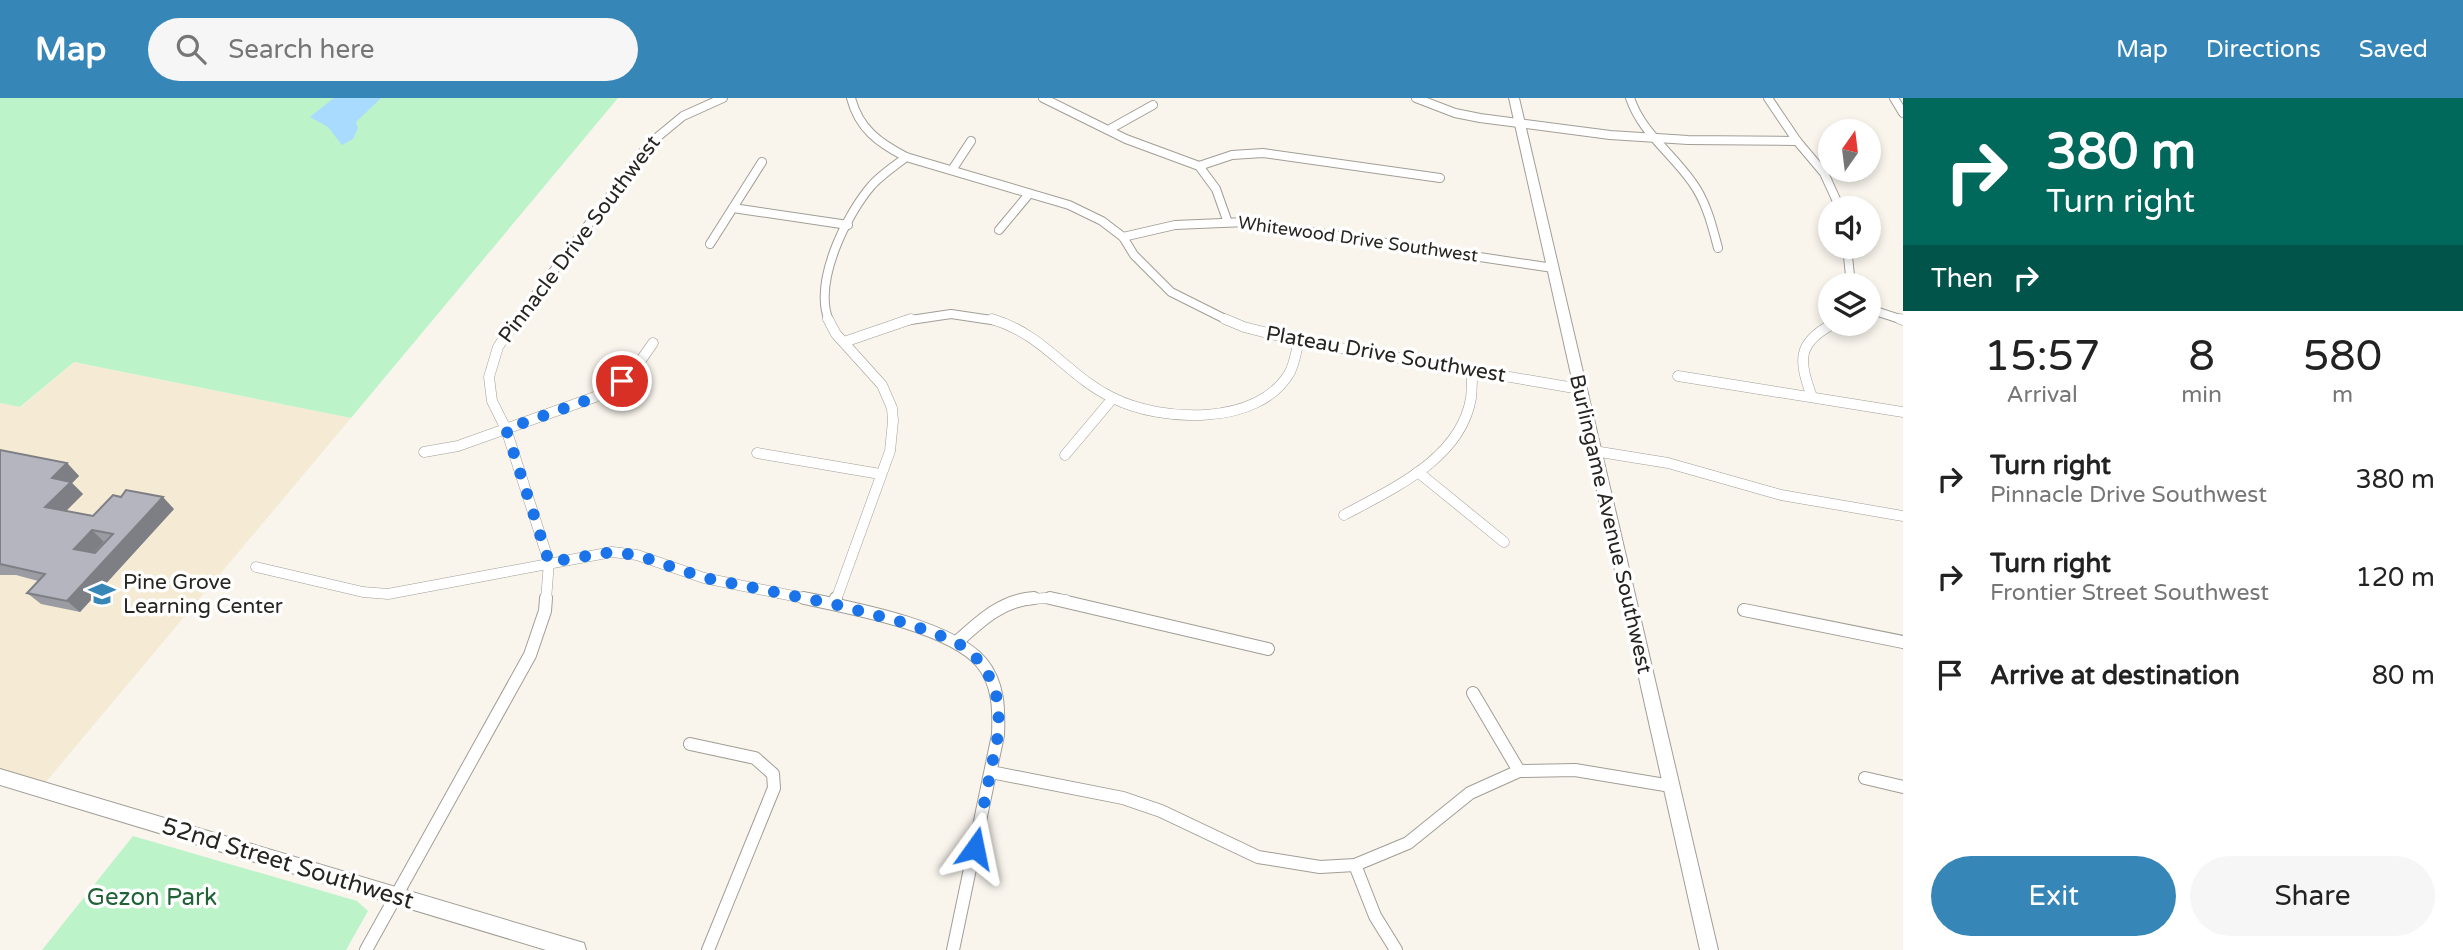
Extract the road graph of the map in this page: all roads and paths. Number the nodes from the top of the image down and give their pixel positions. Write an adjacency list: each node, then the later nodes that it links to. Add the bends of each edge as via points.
1 (723, 98): 43 (street, Pinnacle Drive Southwest, via 684,113 657,135 498,347 489,377 492,401)
2 (851, 98): 16 (street, Plateau Drive Southwest, via 865,131)
3 (1043, 98): 12 (street)
4 (1416, 98): 11 (street, via 1455,113)
5 (1514, 98): 11 (street, Burlingame Avenue Southwest)
6 (1630, 98): 13 (street, via 1639,119)
7 (1768, 98): 15 (street)
8 (1894, 98): 10 (street)
9 (1153, 105): 12 (street)
10 (1903, 113)
11 (1520, 124): 13 (street); 30 (street, Burlingame Avenue Southwest)
12 (1110, 129): 18 (street)
13 (1656, 139): 15 (street); 29 (street, via 1701,196)
14 (971, 141): 19 (street)
15 (1797, 141): 22 (street, via 1824,173)
16 (906, 157): 19 (street, Plateau Drive Southwest); 25 (street, via 870,187)
17 (762, 162): 23 (street)
18 (1199, 166): 20 (street, via 1232,155 1263,153); 24 (street, via 1216,189)
19 (952, 170): 21 (street, Plateau Drive Southwest)
20 (1440, 178)
21 (1029, 194): 26 (street); 27 (street, Plateau Drive Southwest, via 1089,214)
22 (1835, 196)
23 (733, 208): 25 (street); 28 (street)
24 (1227, 220): 27 (street, Whitewood Drive Southwest, via 1173,224); 30 (street, Whitewood Drive Southwest)
25 (848, 225): 35 (street, via 825,275 825,311)
26 (999, 230)
27 (1123, 237): 34 (street, Plateau Drive Southwest, via 1171,292 1244,327)
28 (710, 244)
29 (1718, 248)
30 (1553, 268): 39 (street, Burlingame Avenue Southwest)
31 (1881, 313): 32 (street)
32 (1903, 320)
33 (1818, 330): 40 (street, via 1803,349 1803,372)
34 (1299, 341): 37 (street, Plateau Drive Southwest); 41 (street, via 1288,374 1269,393 1239,408 1172,414)
35 (844, 342): 41 (street, via 920,315 987,318 1028,331 1076,373); 49 (street, via 877,376 894,414 894,432)
36 (653, 344): 43 (street, via 632,373 612,388)
37 (1472, 371): 39 (street, Plateau Drive Southwest); 48 (street, via 1472,407 1462,428 1447,449)
38 (1678, 376): 40 (street)
39 (1580, 388): 44 (street, Burlingame Avenue Southwest)
40 (1812, 397): 42 (street)
41 (1114, 398): 47 (street)
42 (1903, 412)
43 (506, 429): 45 (street); 53 (street, Pinnacle Drive Southwest)
44 (1594, 451): 51 (street, via 1668,463 1781,495); 66 (street, Burlingame Avenue Southwest)
45 (424, 452)
46 (757, 453): 49 (street)
47 (1065, 455)
48 (1418, 472): 50 (street); 52 (street)
49 (880, 474): 55 (street)
50 (1344, 515)
51 (1903, 516)
52 (1504, 542)
53 (549, 562): 54 (street, via 388,594); 55 (street, via 612,552 637,555 705,578); 69 (street, Pinnacle Drive Southwest, via 545,611 530,654)
54 (257, 567)
55 (834, 604): 57 (street)
56 (1745, 610): 58 (street)
57 (957, 642): 59 (street, via 1003,603 1042,597); 63 (street, via 982,663 999,705)
58 (1903, 642)
59 (1268, 649)
60 (1473, 693): 62 (street)
61 (691, 744): 72 (street, via 755,758 773,774 774,788)
62 (1519, 771): 66 (street, via 1611,774); 68 (street, via 1470,793 1408,842)
63 (991, 772): 68 (street, via 1123,798 1258,857 1320,867); 73 (street)
64 (0, 777): 69 (street, 52nd Street Southwest)
65 (1865, 778): 67 (street)
66 (1671, 786): 75 (street, Burlingame Avenue Southwest)
67 (1903, 786)
68 (1355, 865): 74 (street, via 1375,916)
69 (396, 896): 70 (street, Pinnacle Drive Southwest); 71 (street, 52nd Street Southwest)
70 (366, 950)
71 (577, 950)
72 (708, 950)
73 (953, 950)
74 (1396, 950)
75 (1709, 950)

